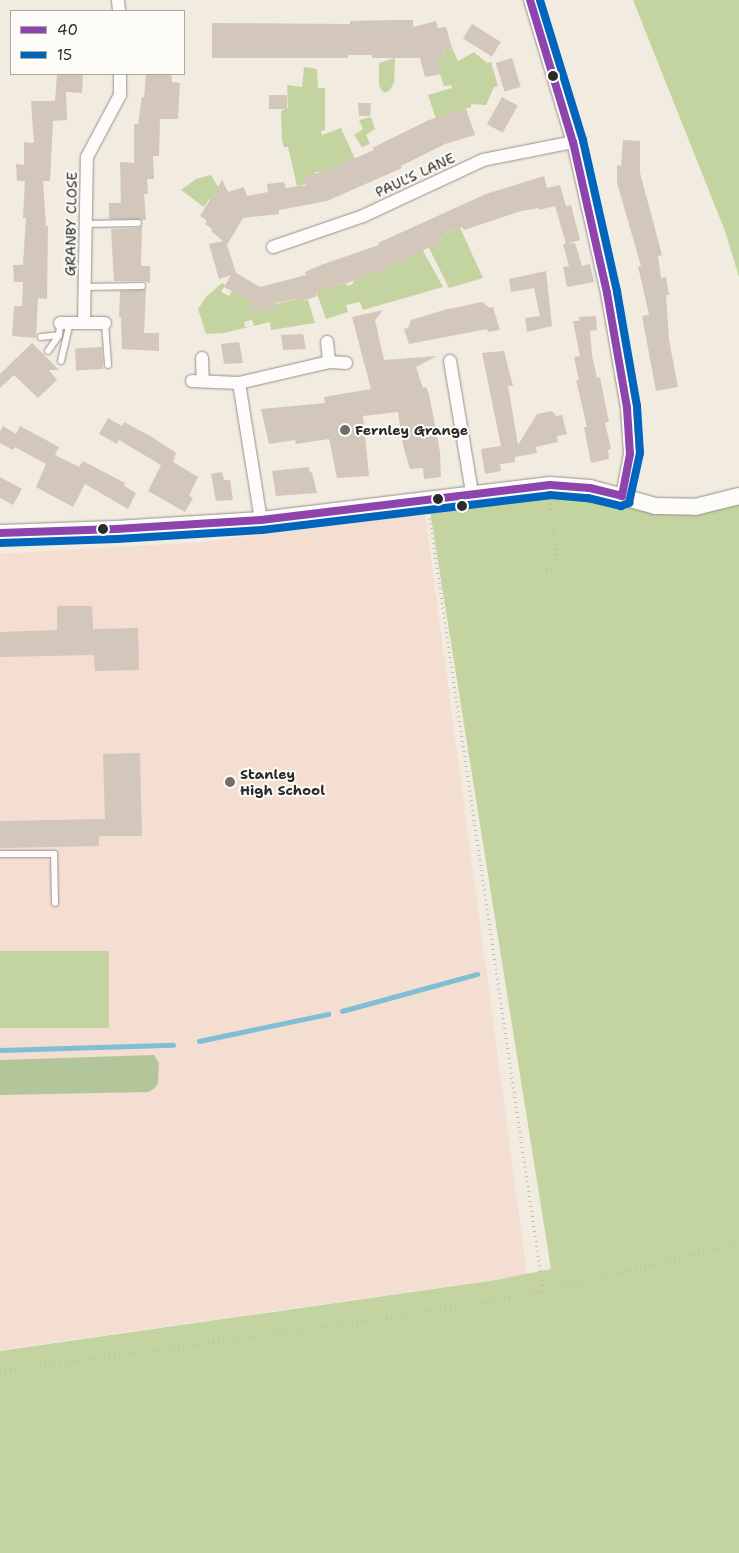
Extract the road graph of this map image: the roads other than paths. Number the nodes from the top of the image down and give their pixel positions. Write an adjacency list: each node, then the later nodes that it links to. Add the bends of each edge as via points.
1 (530, 0): 3 (street)
2 (120, 75): 5 (street, GRANBY CLOSE, via 120,95 87,157)
3 (573, 142): 6 (street, PAUL'S LANE, via 483,160 363,216); 23 (street, via 607,293 626,408 630,454)
4 (138, 223): 5 (lane)
5 (86, 224): 8 (street, GRANBY CLOSE)
6 (273, 247)
7 (142, 286): 8 (lane)
8 (85, 287): 9 (street, GRANBY CLOSE)
9 (84, 323): 10 (street); 11 (street)
10 (105, 323): 20 (lane)
11 (63, 327): 12 (lane); 14 (lane); 16 (lane)
12 (41, 337)
13 (327, 342): 18 (street)
14 (48, 351)
15 (202, 358): 21 (street, via 198,381)
16 (61, 361)
17 (450, 361): 22 (street)
18 (329, 362): 19 (street); 21 (street)
19 (346, 363)
20 (108, 365)
21 (239, 383): 25 (street)
22 (472, 493): 23 (street, via 550,485 590,488); 25 (street)
23 (622, 496): 24 (street, via 656,506 695,507)
24 (739, 496)
25 (261, 520): 26 (street)
26 (0, 533)
27 (0, 854): 28 (lane, via 54,854)
28 (55, 903)

